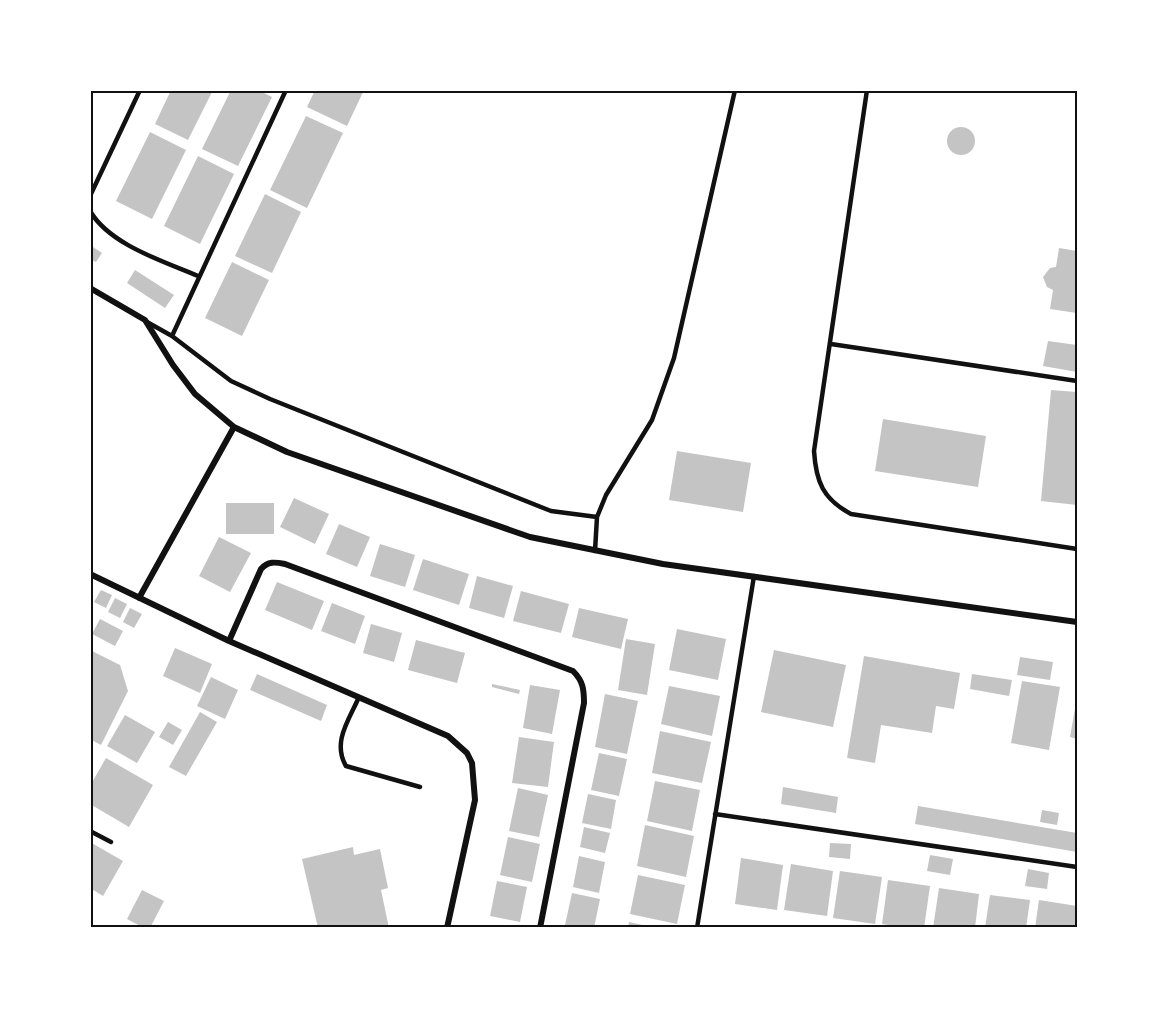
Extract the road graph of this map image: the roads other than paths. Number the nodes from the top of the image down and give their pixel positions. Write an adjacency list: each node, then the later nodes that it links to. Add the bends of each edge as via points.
1 (140, 90): 5 (lane)
2 (286, 90): 7 (lane)
3 (735, 90): 14 (lane, via 674,358 652,420 606,495)
4 (867, 90): 11 (lane)
5 (90, 196)
6 (90, 211): 7 (lane, via 107,232)
7 (198, 276): 10 (lane)
8 (90, 288): 9 (street)
9 (145, 320): 10 (lane); 13 (street, via 195,394)
10 (171, 336): 14 (lane, via 231,381 270,399 551,511)
11 (831, 344): 12 (lane); 15 (lane, via 814,451 820,487 835,506 851,514)
12 (1077, 381)
13 (234, 427): 16 (street, via 287,452 530,537); 19 (street)
14 (597, 517): 16 (lane)
15 (1077, 549)
16 (596, 551): 18 (street)
17 (90, 574): 19 (street)
18 (754, 576): 20 (street); 24 (lane)
19 (139, 598): 21 (street)
20 (1077, 622)
21 (229, 641): 22 (street); 29 (street, via 261,569 274,562 573,671 580,678 584,703)
22 (359, 698): 23 (lane, via 341,737 340,757 346,766); 28 (street, via 448,736 472,763 475,800)
23 (420, 787)
24 (715, 814): 27 (lane); 30 (lane)
25 (90, 831): 26 (lane)
26 (111, 842)
27 (1077, 867)
28 (447, 928)
29 (540, 928)
30 (697, 928)

